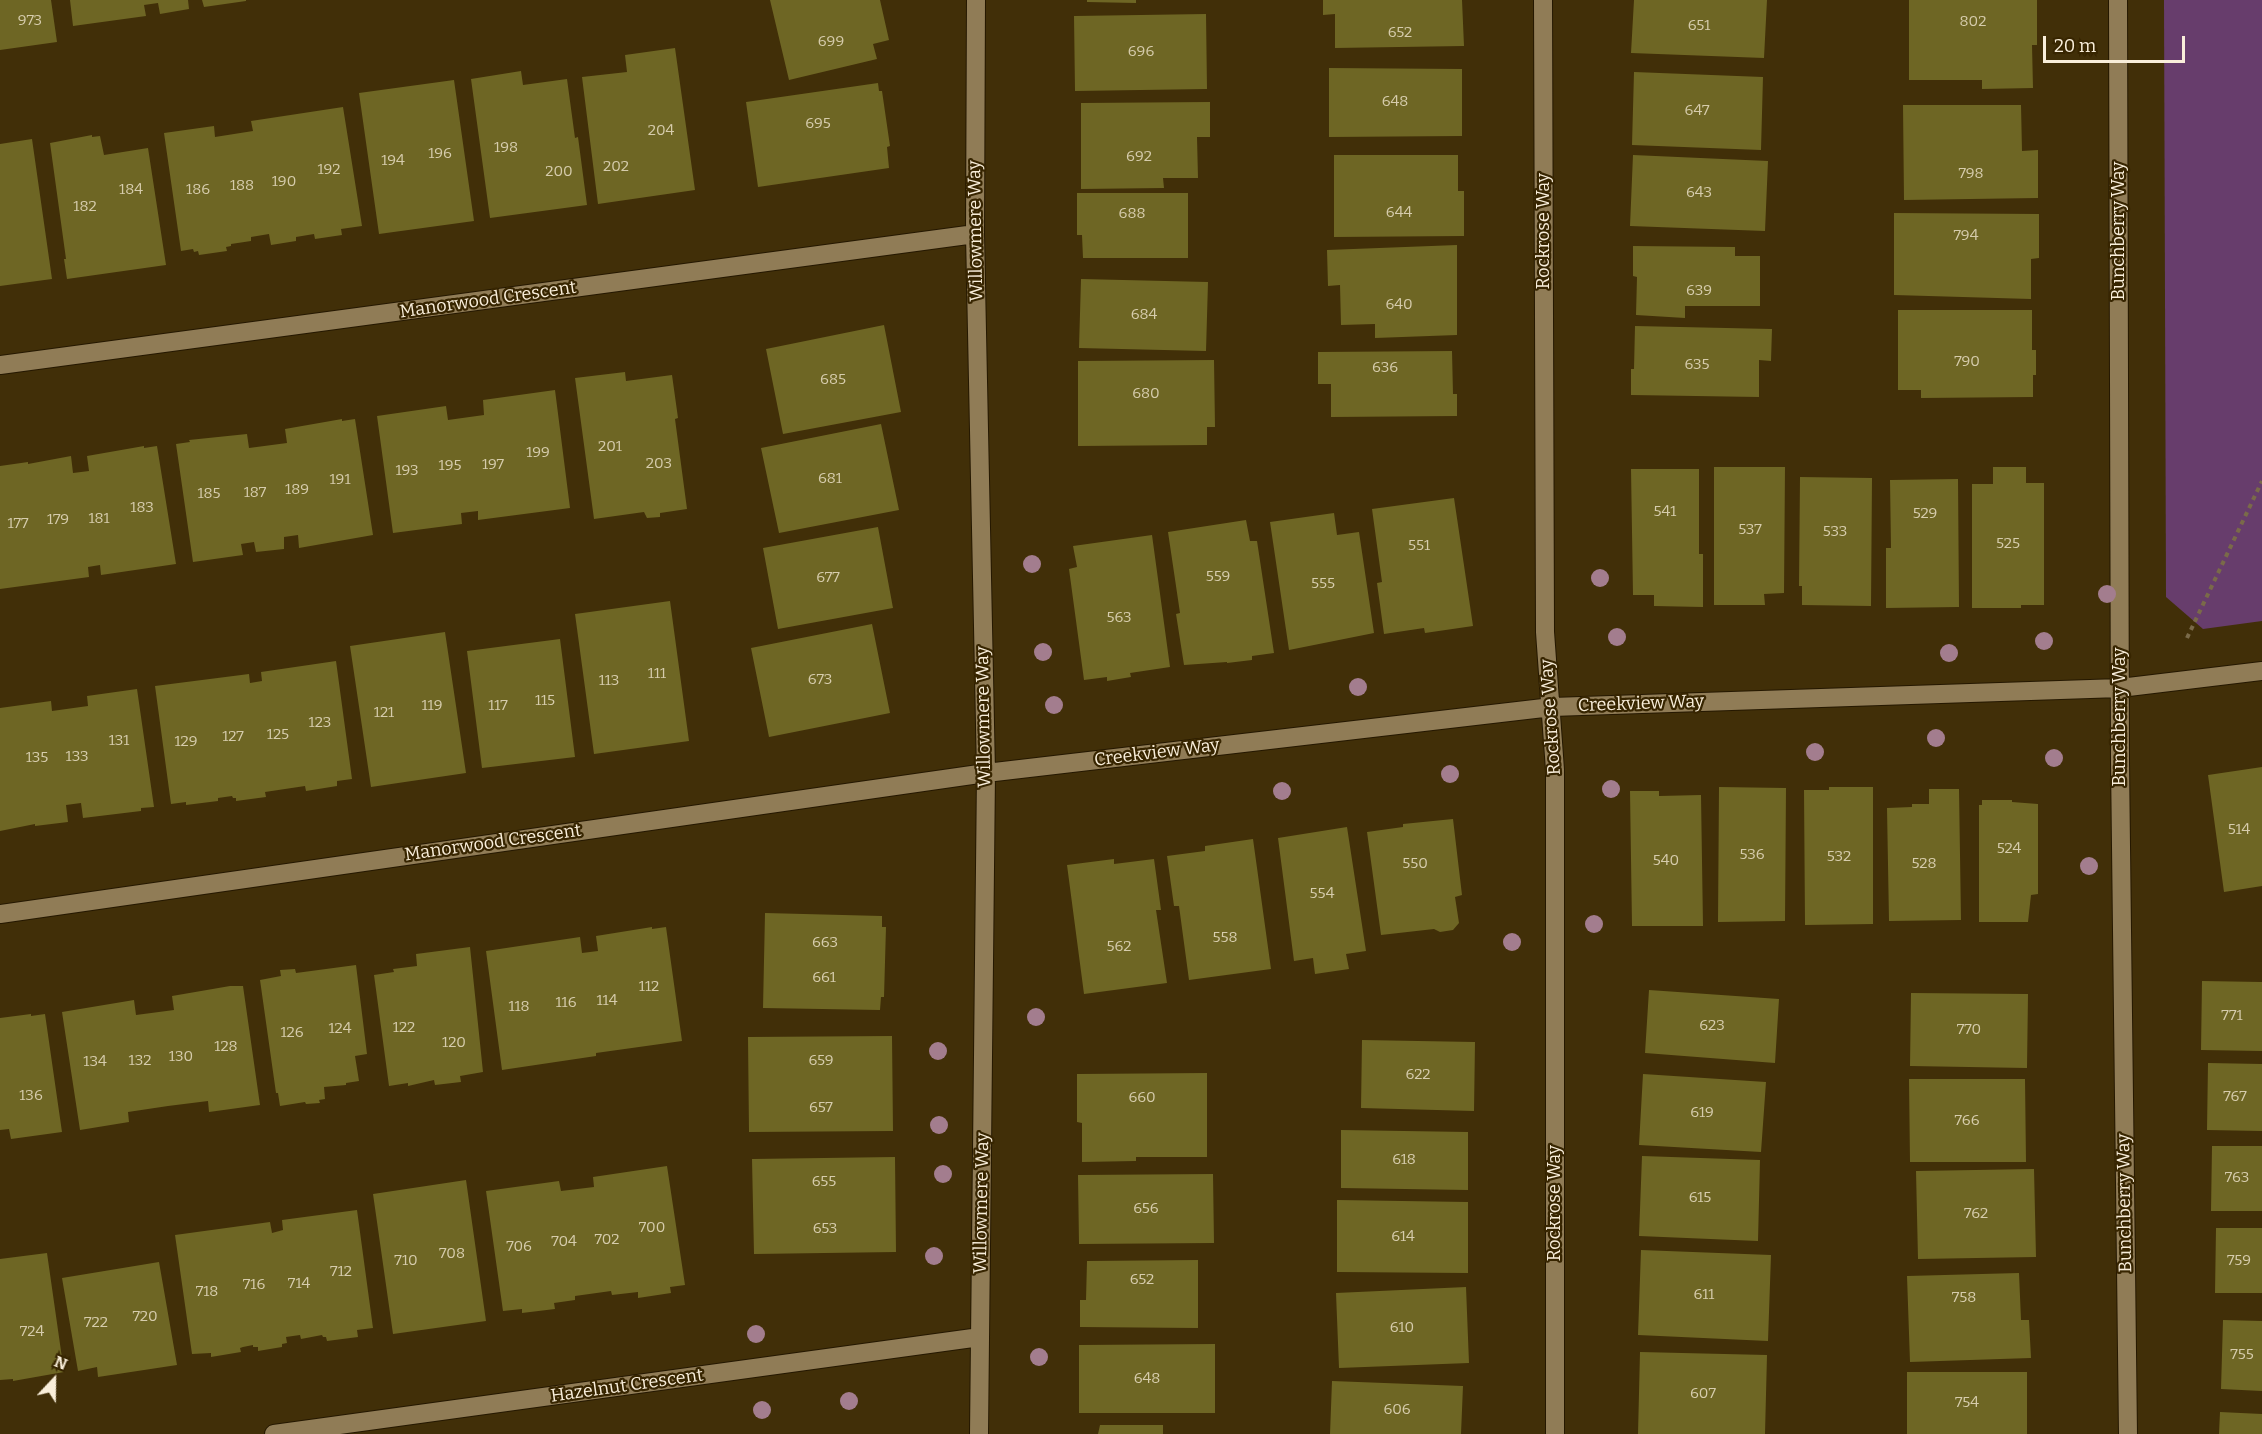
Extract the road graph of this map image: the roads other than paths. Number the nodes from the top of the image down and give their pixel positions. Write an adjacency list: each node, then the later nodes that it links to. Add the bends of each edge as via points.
1 (976, 0): 4 (street, Willowmere Way)
2 (1543, 0): 8 (street, Rockrose Way, via 1545,632)
3 (2118, 0): 7 (street, Bunchberry Way)
4 (975, 234): 5 (street, Manorwood Crescent); 9 (street, Willowmere Way)
5 (0, 365)
6 (2262, 671): 7 (street, Creekview Way)
7 (2120, 688): 8 (street, Creekview Way); 15 (street, Bunchberry Way)
8 (1552, 707): 9 (street, Creekview Way); 14 (street, Rockrose Way)
9 (986, 773): 10 (street, Manorwood Crescent); 11 (street, Willowmere Way)
10 (0, 914)
11 (980, 1337): 12 (street, Hazelnut Crescent); 13 (street, Willowmere Way)
12 (274, 1434)
13 (979, 1434)
14 (1555, 1434)
15 (2128, 1434)

